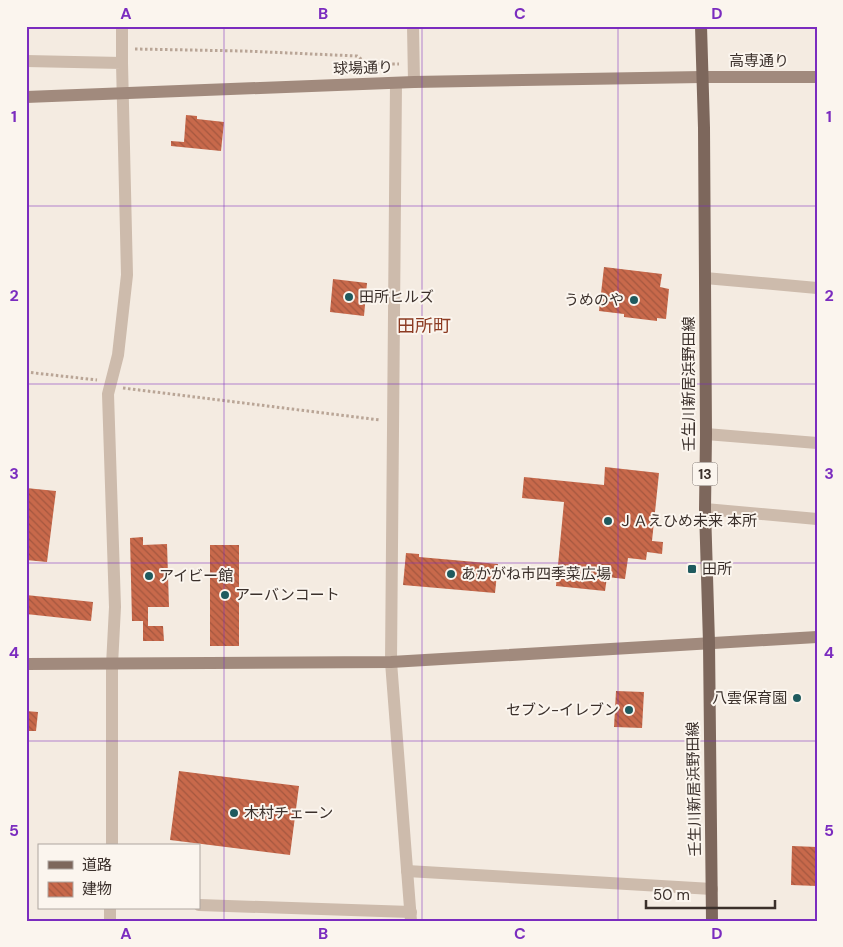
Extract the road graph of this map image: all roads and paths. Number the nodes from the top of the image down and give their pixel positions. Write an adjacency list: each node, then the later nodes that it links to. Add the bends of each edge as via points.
1 (122, 26): 4 (street)
2 (413, 26): 7 (street)
3 (701, 26): 8 (main road, 壬生川新居浜野田線 / 13)
4 (122, 49): 6 (street); 7 (path, via 356,56 368,64)
5 (26, 61): 6 (street)
6 (122, 63): 12 (street)
7 (414, 64): 10 (street)
8 (702, 77): 9 (street, 高専通り); 10 (street, 球場通り); 14 (main road, 壬生川新居浜野田線 / 13)
9 (817, 78)
10 (414, 82): 11 (street, 球場通り)
11 (396, 83): 12 (street, 球場通り); 18 (street)
12 (123, 93): 13 (street, 球場通り); 17 (street, via 127,275 118,355)
13 (26, 97)
14 (705, 278): 15 (street); 19 (main road, 壬生川新居浜野田線 / 13)
15 (817, 288)
16 (26, 372): 17 (path, via 98,380)
17 (110, 388): 18 (path); 27 (street, via 115,607)
18 (393, 421): 25 (street)
19 (706, 434): 20 (street); 21 (main road, 壬生川新居浜野田線 / 13)
20 (817, 443)
21 (704, 509): 22 (street); 24 (main road, 壬生川新居浜野田線 / 13)
22 (817, 519)
23 (817, 637): 24 (street)
24 (709, 643): 25 (street); 30 (main road, 壬生川新居浜野田線 / 13)
25 (391, 662): 27 (street); 29 (street)
26 (26, 664): 27 (street)
27 (112, 665): 28 (street)
28 (112, 844)
29 (407, 871): 30 (street); 32 (street)
30 (712, 889): 33 (main road, 壬生川新居浜野田線 / 13)
31 (200, 905): 32 (street)
32 (411, 916)
33 (712, 921)

